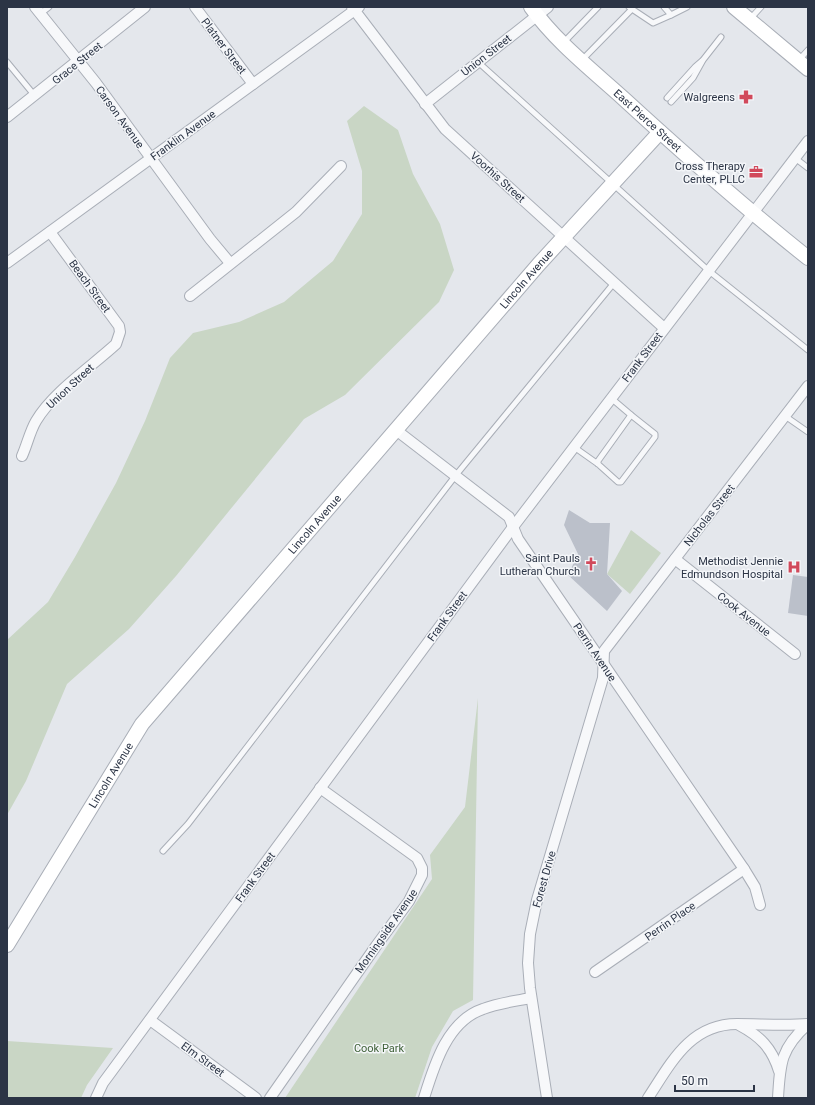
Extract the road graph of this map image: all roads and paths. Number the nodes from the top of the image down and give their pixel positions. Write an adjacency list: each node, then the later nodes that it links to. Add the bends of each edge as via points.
1 (49, 7): 12 (lane)
2 (146, 7): 18 (street, Grace Street)
3 (195, 7): 23 (street, Platner Street)
4 (598, 7): 16 (lane)
5 (664, 7): 13 (lane)
6 (687, 7): 13 (lane)
7 (734, 7): 14 (street)
8 (761, 7): 14 (lane)
9 (355, 8): 23 (street, Franklin Avenue); 26 (street, Voorhis Street)
10 (630, 8): 13 (lane, via 654,23); 19 (lane)
11 (538, 10): 16 (street, East Pierce Street); 21 (street, Union Street)
12 (38, 11): 18 (street, Carson Avenue)
13 (671, 15)
14 (749, 20): 22 (street)
15 (722, 37): 25 (lane, via 703,60 693,78)
16 (563, 43): 19 (street, East Pierce Street)
17 (808, 50): 22 (lane)
18 (78, 61): 24 (street, Grace Street); 30 (street, Carson Avenue)
19 (582, 61): 28 (street, East Pierce Street)
20 (7, 62): 24 (lane)
21 (478, 62): 26 (street, Union Street); 34 (lane)
22 (804, 66)
23 (252, 84): 30 (street, Franklin Avenue)
24 (35, 96): 27 (street, Grace Street)
25 (669, 100)
26 (424, 104): 37 (street, Voorhis Street, via 445,129)
27 (7, 118)
28 (660, 132): 34 (street, Lincoln Avenue); 35 (street, East Pierce Street)
29 (808, 141): 31 (street, Frank Street)
30 (151, 158): 36 (street, Franklin Avenue); 40 (street, Carson Avenue)
31 (795, 158): 33 (lane); 35 (street, Frank Street)
32 (341, 166): 40 (street, via 296,212)
33 (808, 168)
34 (613, 184): 37 (street, Lincoln Avenue); 41 (lane)
35 (752, 214): 38 (street, East Pierce Street); 41 (street, Frank Street)
36 (50, 232): 39 (street, Franklin Avenue); 45 (street, Beach Street, via 119,326)
37 (564, 237): 42 (street, Voorhis Street); 51 (street, Lincoln Avenue)
38 (808, 258)
39 (7, 263)
40 (230, 263): 43 (street)
41 (709, 271): 44 (street, Frank Street); 46 (lane)
42 (614, 283): 44 (street, Voorhis Street); 56 (lane)
43 (190, 296)
44 (664, 328): 48 (street, Frank Street)
45 (116, 344): 54 (street, Union Street, via 57,396 42,413)
46 (808, 350)
47 (808, 386): 50 (street, Nicholas Street)
48 (611, 398): 49 (lane); 53 (street, Frank Street)
49 (631, 414): 55 (lane); 55 (lane, via 653,432 655,437 621,482)
50 (785, 416): 52 (lane); 58 (street, Nicholas Street)
51 (396, 430): 56 (street, Perrin Avenue); 65 (street, Lincoln Avenue, via 142,724)
52 (808, 432)
53 (574, 447): 55 (lane); 57 (street, Frank Street)
54 (22, 456)
55 (598, 464)
56 (456, 475): 57 (street, Perrin Avenue, via 505,513); 62 (lane, via 188,824)
57 (513, 527): 60 (street, Perrin Avenue, via 518,539); 61 (street, Frank Street)
58 (675, 560): 59 (street, Cook Avenue); 60 (street, Nicholas Street, via 604,651)
59 (795, 654)
60 (604, 665): 63 (street, Perrin Avenue); 67 (street, Forest Drive, via 603,678 537,900 530,934 528,963)
61 (320, 788): 68 (street, Frank Street); 74 (street, Morningside Avenue, via 413,854 420,862 422,875 409,901)
62 (163, 851)
63 (744, 869): 64 (street, Perrin Avenue, via 755,887); 66 (street, Perrin Place)
64 (760, 905)
65 (7, 945)
66 (595, 972)
67 (531, 998): 75 (street, via 482,1009 467,1017 442,1049); 76 (street, Forest Drive)
68 (150, 1020): 72 (street, Frank Street, via 103,1083); 73 (street, Elm Street)
69 (737, 1024): 70 (street); 71 (street, via 762,1039); 77 (street, via 716,1026 685,1045)
70 (808, 1024): 71 (street, via 788,1045)
71 (780, 1072): 78 (street)
72 (96, 1098)
73 (256, 1098)
74 (270, 1098)
75 (424, 1098)
76 (547, 1098)
77 (648, 1098)
78 (778, 1098)

